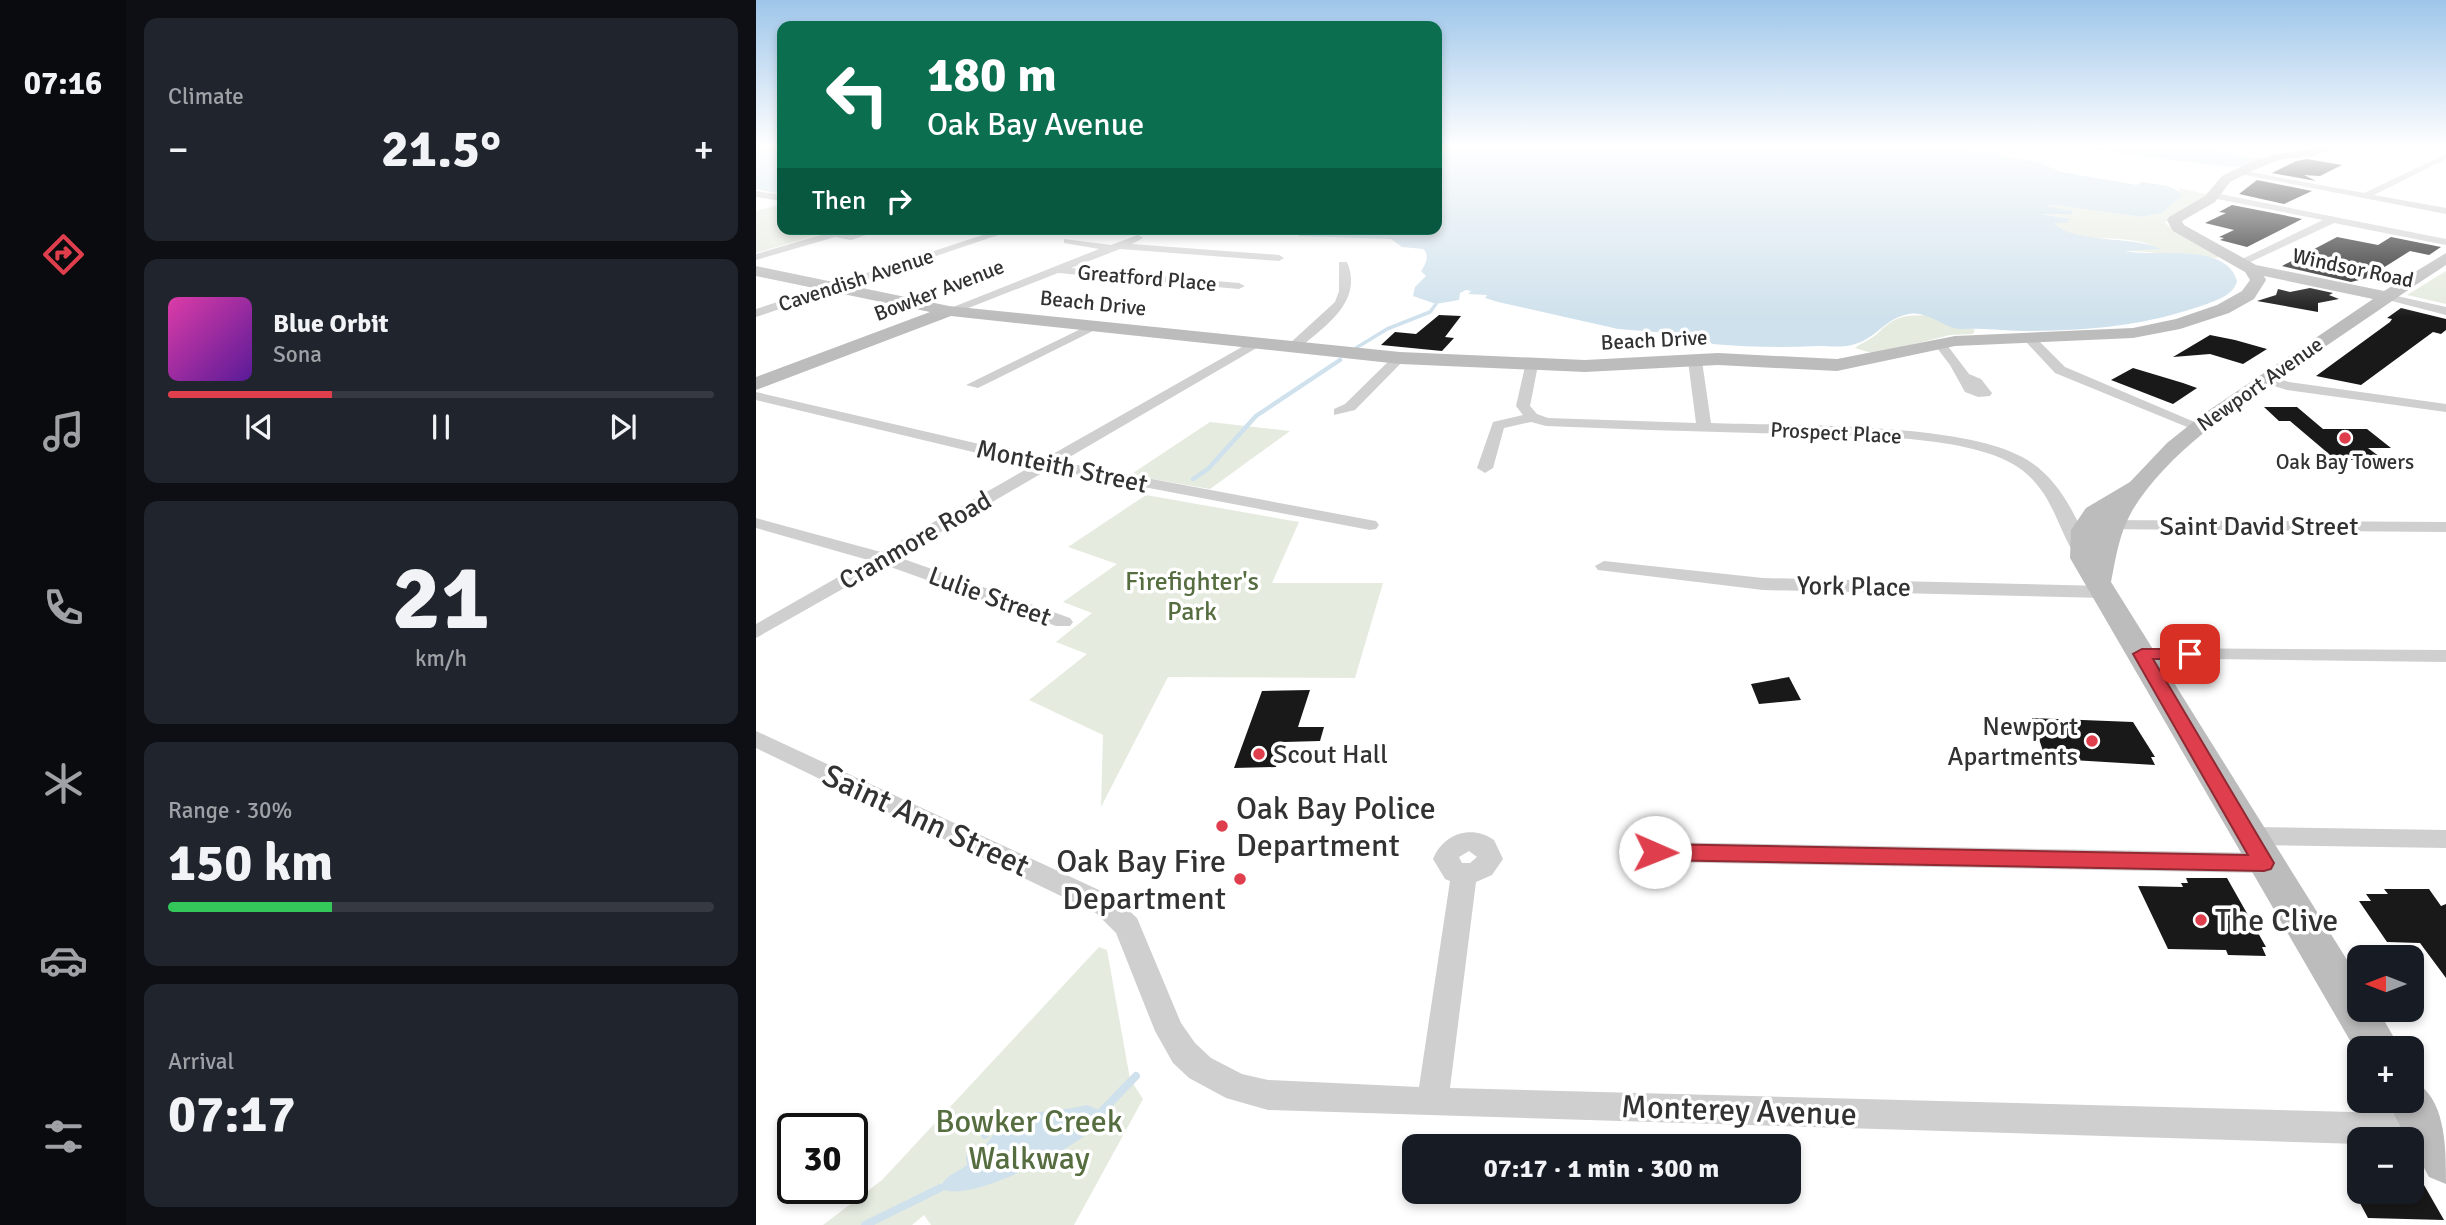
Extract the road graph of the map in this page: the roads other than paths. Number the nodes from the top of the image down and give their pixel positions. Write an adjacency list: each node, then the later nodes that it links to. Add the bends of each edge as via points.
1 (2201, 204): 20 (main road, via 2174,223)
2 (2257, 204): 5 (street)
3 (2409, 204): 4 (street)
4 (2446, 211)
5 (2332, 219): 12 (street); 20 (street)
6 (834, 235): 10 (street)
7 (858, 235): 10 (street)
8 (993, 235): 23 (street, Cavendish Avenue)
9 (1138, 238): 13 (street, Bowker Avenue)
10 (821, 239): 14 (street)
11 (1068, 241): 13 (street)
12 (2446, 242)
13 (1114, 247): 15 (street); 18 (street, Bowker Avenue)
14 (756, 257)
15 (1279, 258)
16 (2446, 258): 24 (main road, Newport Avenue)
17 (1343, 264): 32 (street, via 1347,276 1343,302)
18 (1055, 270): 22 (street, Greatford Place); 25 (street, Bowker Avenue)
19 (756, 271): 23 (main road, Beach Drive)
20 (2251, 271): 21 (main road); 21 (main road); 29 (main road, Beach Drive, via 2250,292 2233,304 2180,324 2122,334)
21 (2306, 279): 24 (main road, Windsor Road)
22 (1239, 286)
23 (832, 288): 25 (main road, Beach Drive); 27 (street, Cavendish Avenue)
24 (2388, 297): 26 (street, Windsor Road); 37 (main road, Newport Avenue)
25 (949, 311): 28 (main road, Beach Drive); 38 (main road, Bowker Avenue)
26 (2446, 311)
27 (756, 313)
28 (1095, 327): 30 (main road, Beach Drive); 39 (street)
29 (2031, 340): 31 (main road, Beach Drive); 45 (street, via 2060,370)
30 (1256, 343): 32 (main road, Beach Drive); 46 (street, Cranmore Road)
31 (1940, 344): 34 (main road, Beach Drive, via 1837,365); 36 (street)
32 (1293, 347): 33 (main road, Beach Drive)
33 (1400, 358): 35 (main road, Beach Drive); 42 (street)
34 (1695, 361): 35 (main road, Beach Drive); 44 (street)
35 (1531, 365): 43 (street, via 1523,406)
36 (1964, 377)
37 (2266, 379): 41 (street, via 2287,386); 45 (main road, Newport Avenue)
38 (756, 384)
39 (973, 385)
40 (756, 396): 46 (street, Monteith Street)
41 (2446, 408)
42 (1339, 412)
43 (1532, 417): 44 (street, Prospect Place, via 1561,423); 47 (street, via 1498,425)
44 (1704, 426): 51 (street, Prospect Place, via 1871,433 2008,455 2038,476)
45 (2197, 426): 48 (main road, Newport Avenue)
46 (1045, 464): 50 (street, Monteith Street); 54 (street, Cranmore Road)
47 (1485, 468)
48 (2138, 487): 51 (main road); 52 (main road, Newport Avenue)
49 (756, 523): 54 (street, Lulie Street)
50 (1370, 525)
51 (2078, 525): 52 (street, Saint David Street); 56 (main road, via 2083,558)
52 (2112, 525): 53 (street, Saint David Street); 56 (main road, Newport Avenue, via 2100,551)
53 (2446, 527)
54 (885, 559): 57 (street, Lulie Street); 58 (street, Cranmore Road)
55 (1604, 566): 56 (street, York Place, via 1723,582)
56 (2101, 587): 59 (main road)
57 (1063, 622)
58 (756, 632)
59 (2142, 654): 60 (street); 63 (main road)
60 (2446, 656)
61 (756, 739): 66 (street, Saint Ann Street, via 1105,905)
62 (2446, 839): 63 (street)
63 (2257, 850): 64 (street); 67 (main road)
64 (1655, 852)
65 (1464, 875): 68 (street)
66 (1127, 926): 68 (street, Monterey Avenue, via 1170,1031 1184,1054 1220,1079 1268,1095)
67 (2371, 1036)
68 (1432, 1102): 69 (street, Monterey Avenue)
69 (2432, 1130)

